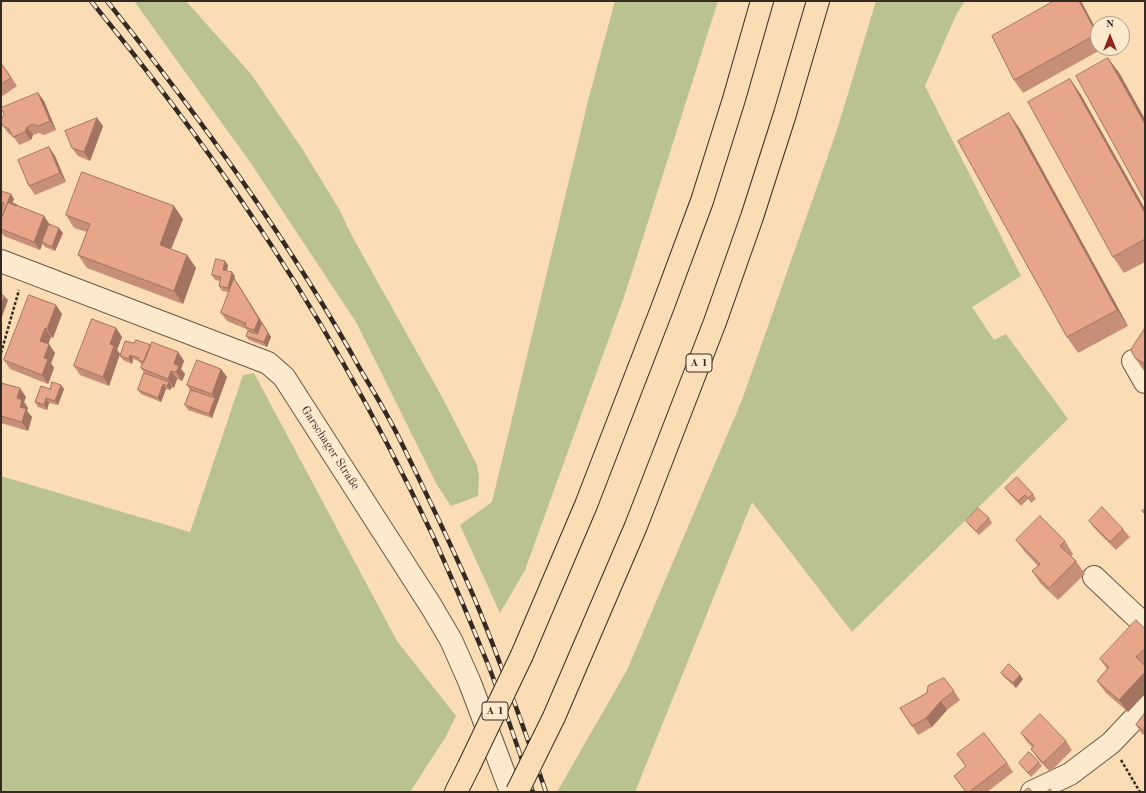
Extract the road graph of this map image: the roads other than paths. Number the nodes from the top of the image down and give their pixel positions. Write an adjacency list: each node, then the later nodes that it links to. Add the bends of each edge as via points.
1 (762, 1): 9 (highway, A 1, bridge, via 702,201 586,505 522,655)
2 (818, 1): 11 (highway, A 1, bridge, via 755,210 715,322 636,526 554,717)
3 (1, 261): 10 (street, Garschager Straße, via 268,363 284,377 450,640 470,683)
4 (1133, 361): 5 (street)
5 (1145, 382)
6 (1094, 577): 7 (street)
7 (1145, 625)
8 (1145, 707): 12 (street, via 1111,743 1070,774)
9 (456, 792)
10 (511, 792)
11 (517, 792)
12 (1032, 792)

